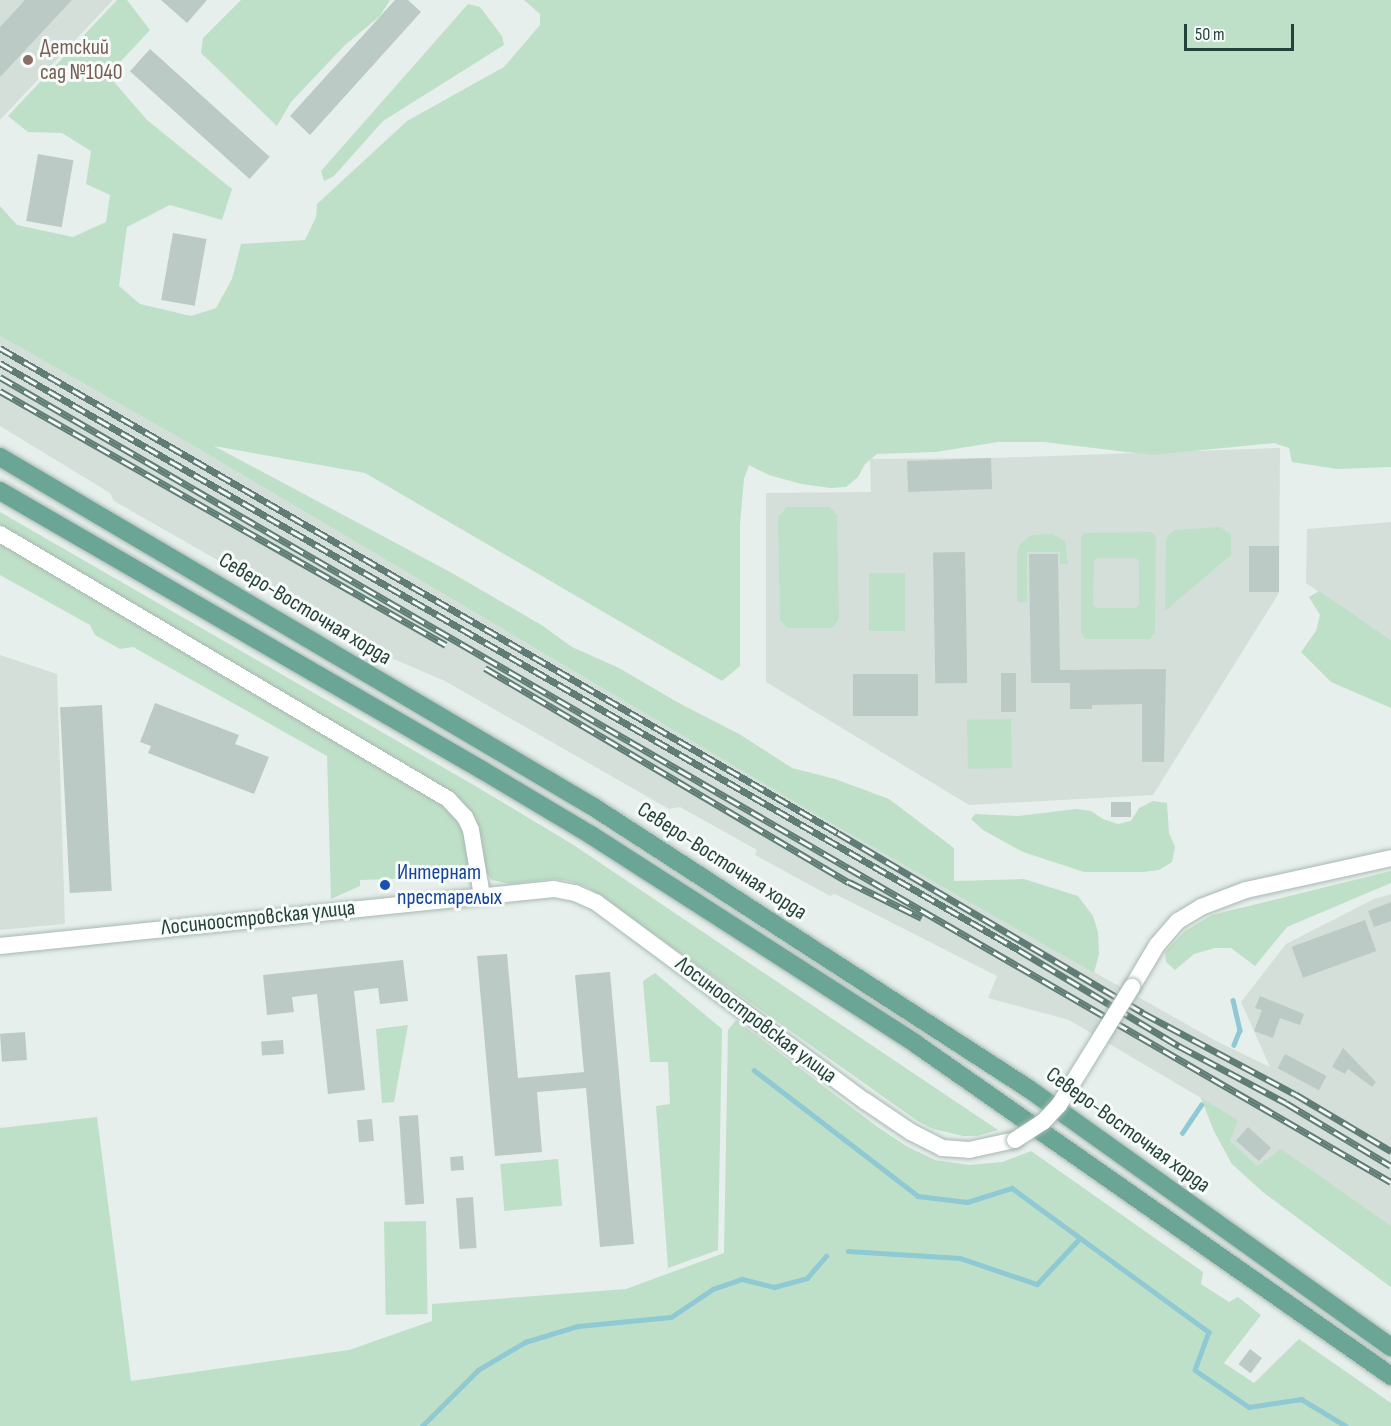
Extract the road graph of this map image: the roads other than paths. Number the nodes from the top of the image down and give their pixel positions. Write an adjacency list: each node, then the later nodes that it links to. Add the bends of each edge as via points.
1 (0, 457): 7 (main road, Северо-Восточная хорда, via 600,811 1029,1089)
2 (0, 491): 8 (main road, via 591,835 916,1044)
3 (0, 534): 5 (street, via 448,799 471,830)
4 (1391, 858): 5 (street, Лосиноостровская улица, bridge, via 1246,890 1201,907 1178,921 1164,937 1059,1105 1043,1122 1015,1140 969,1150 942,1148 911,1132 597,903 554,889)
5 (482, 896): 6 (street, Лосиноостровская улица)
6 (0, 946)
7 (1391, 1347)
8 (1391, 1376)

